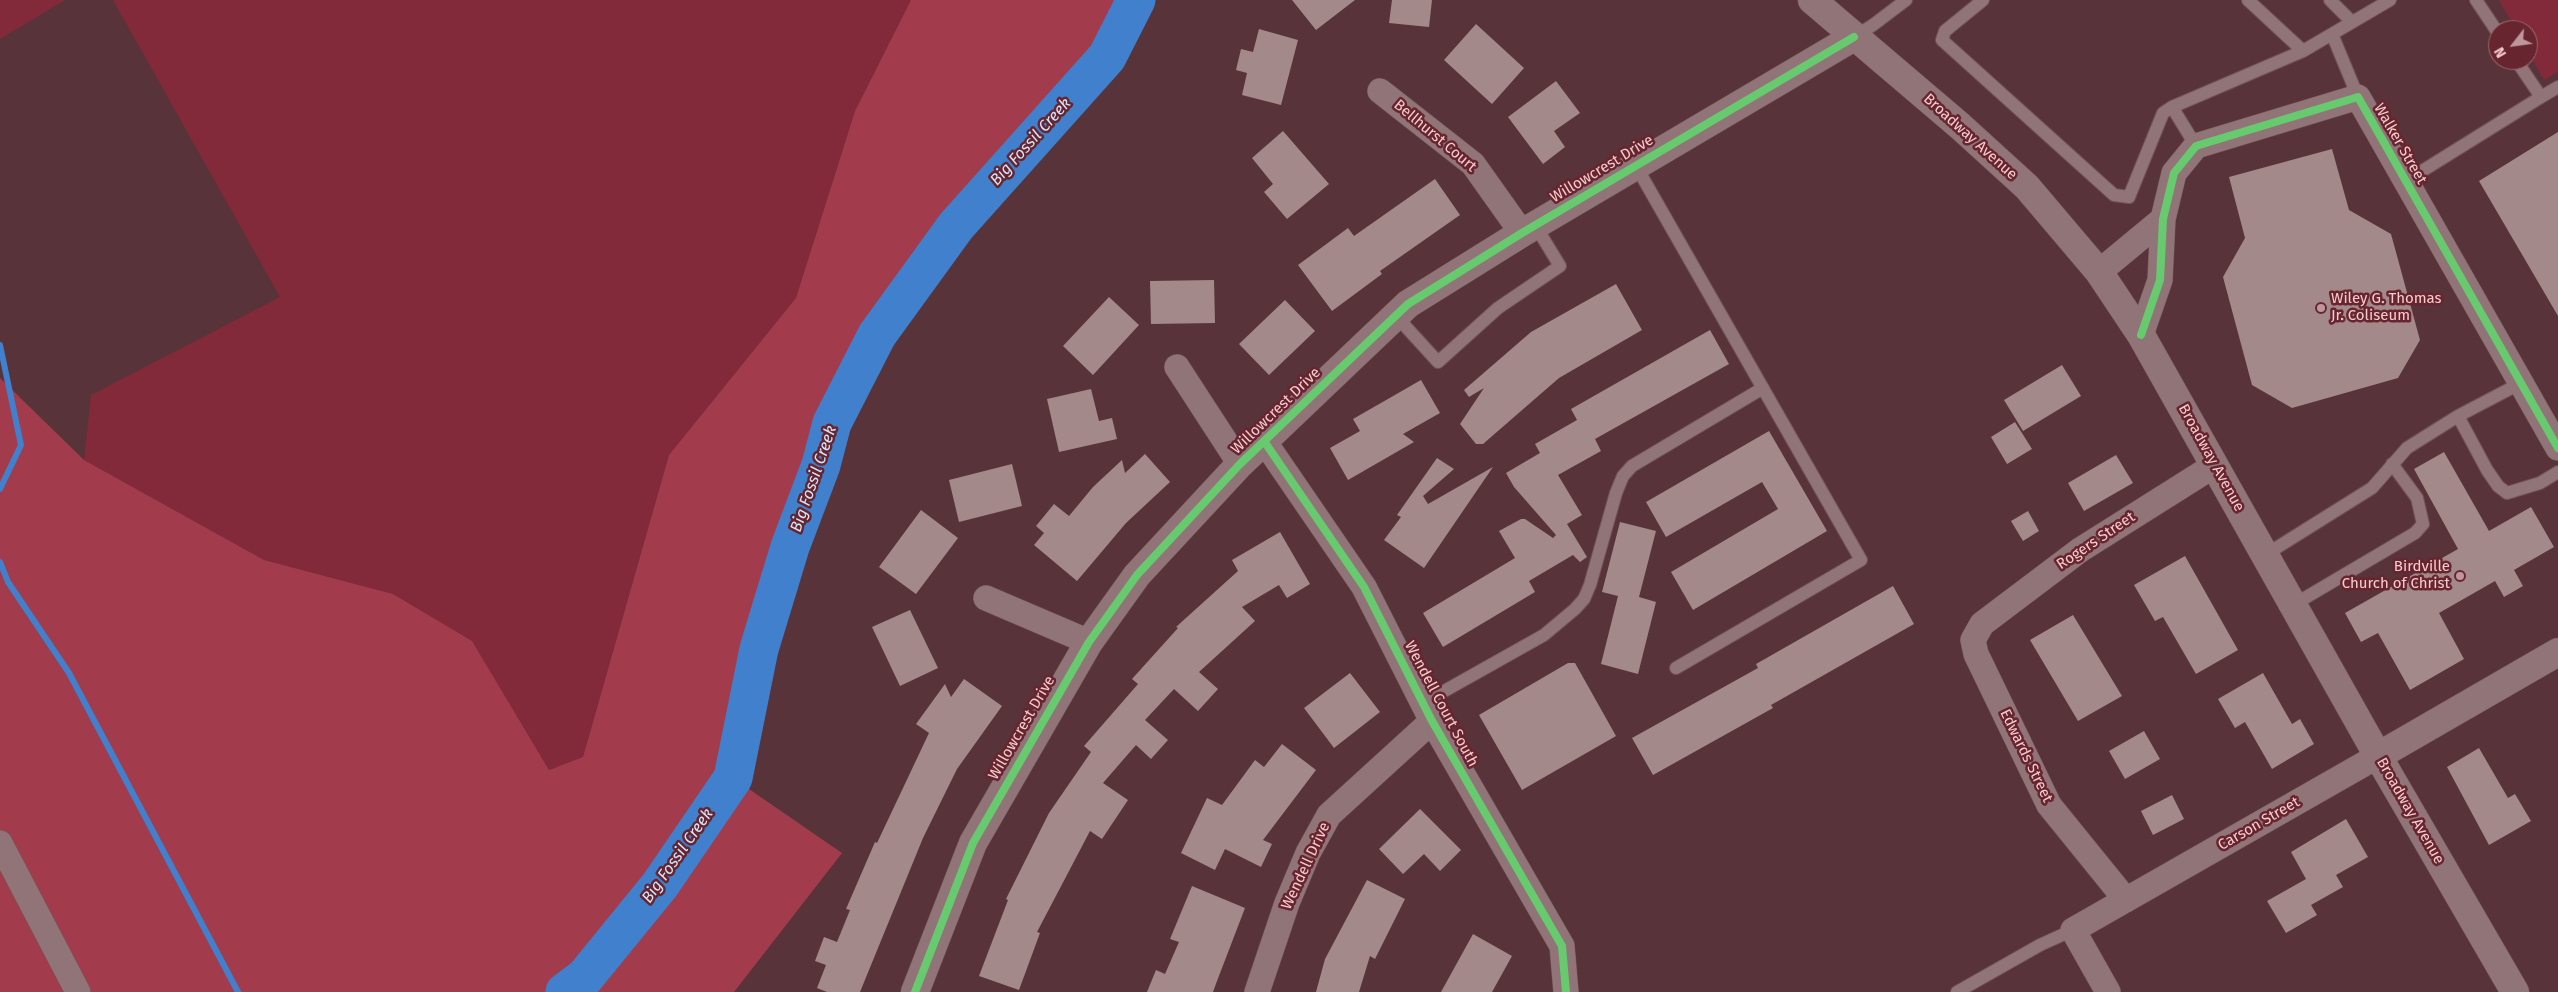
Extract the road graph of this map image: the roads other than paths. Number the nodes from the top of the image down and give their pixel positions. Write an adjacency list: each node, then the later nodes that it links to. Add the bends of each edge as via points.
1 (1812, 0): 11 (street, Broadway Avenue)
2 (1983, 0): 18 (lane, via 1946,31 1942,40 2114,195 2129,197 2163,113)
3 (2248, 0): 12 (lane)
4 (2330, 0): 9 (lane)
5 (2390, 0): 9 (lane)
6 (2476, 0): 8 (lane)
7 (1903, 1): 11 (lane)
8 (2489, 20)
9 (2352, 22): 10 (lane)
10 (2332, 34): 12 (lane); 16 (lane)
11 (1854, 37): 20 (street, Willowcrest Drive); 24 (street, Broadway Avenue, via 1960,126 2027,188)
12 (2303, 51): 18 (lane)
13 (2523, 70): 17 (lane)
14 (2558, 87): 17 (lane)
15 (1380, 91): 23 (street, Bellhurst Court, via 1474,164)
16 (2358, 97): 19 (street, Walker Street); 21 (street, Walker Street)
17 (2541, 97): 21 (lane)
18 (2172, 107): 19 (lane)
19 (2196, 146): 22 (street, via 2174,173)
20 (1636, 166): 23 (street, Willowcrest Drive); 29 (lane)
21 (2406, 181): 28 (street, Walker Street)
22 (2163, 219): 24 (street); 26 (street, via 2160,280)
23 (1528, 229): 25 (street, Willowcrest Drive, via 1408,304); 25 (lane, via 1560,266 1498,308 1438,362)
24 (2099, 272): 26 (street, Broadway Avenue)
25 (1396, 316): 31 (street, Willowcrest Drive)
26 (2142, 335): 35 (street, Broadway Avenue)
27 (1177, 367): 33 (street)
28 (2521, 383): 30 (lane); 32 (street, Walker Street)
29 (1763, 388): 43 (lane, via 1861,560); 44 (lane, via 1632,466 1623,476 1616,493 1584,599 1544,635)
30 (2458, 416): 34 (lane, via 2407,448); 36 (lane, via 2487,470 2507,493 2540,484)
31 (1264, 441): 33 (street, Willowcrest Drive); 44 (street, Wendell Court South, via 1364,587)
32 (2558, 448)
33 (1240, 464): 41 (street, Willowcrest Drive, via 1137,575)
34 (2392, 464): 37 (lane, via 2372,488); 39 (lane, via 2417,498 2423,524 2415,533)
35 (2214, 465): 37 (street, Broadway Avenue); 40 (street, Rogers Street, via 2080,550)
36 (2558, 472)
37 (2265, 555): 39 (street, Broadway Avenue)
38 (986, 598): 41 (street)
39 (2293, 605): 45 (street, Broadway Avenue)
40 (1982, 624): 47 (street, Edwards Street, via 1973,640 1976,654 2049,805)
41 (1089, 642): 50 (street, Willowcrest Drive, via 972,843)
42 (2558, 652): 45 (street, Carson Street)
43 (1676, 668)
44 (1428, 712): 51 (street, Wendell Drive, via 1329,815 1308,853 1287,903); 52 (street, Wendell Court South, via 1562,946)
45 (2378, 756): 47 (street, Carson Street); 55 (street, Broadway Avenue)
46 (0, 844): 49 (street)
47 (2126, 900): 48 (street, Carson Street)
48 (2073, 930): 53 (lane, Carson Street); 54 (street)
49 (78, 992)
50 (915, 992)
51 (1257, 992)
52 (1566, 992)
53 (1957, 992)
54 (2108, 992)
55 (2515, 992)

